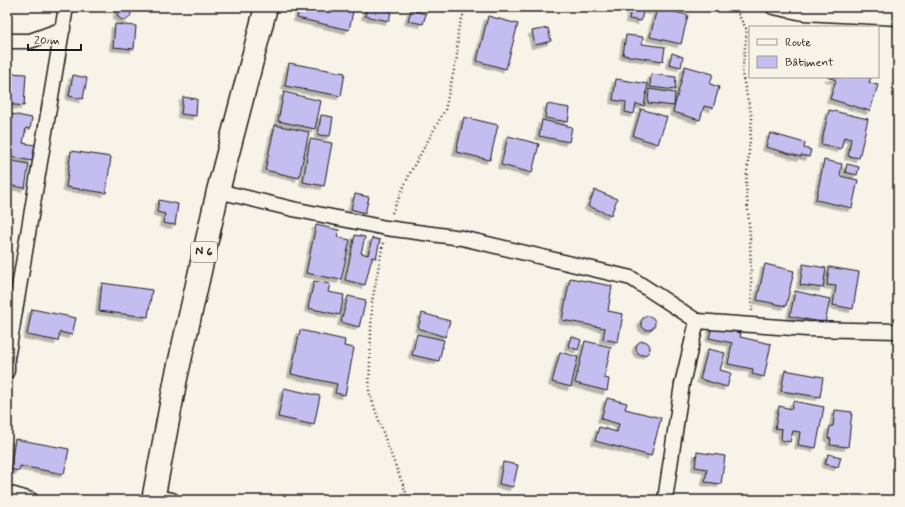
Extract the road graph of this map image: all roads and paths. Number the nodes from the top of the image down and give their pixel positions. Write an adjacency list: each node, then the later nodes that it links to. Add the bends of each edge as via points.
1 (66, 7): 7 (street)
2 (266, 7): 9 (main road, N 6)
3 (466, 7): 10 (path, via 458,30 457,57 445,110 411,172)
4 (734, 7): 12 (path, via 747,30 742,74 752,118 746,184)
5 (773, 7): 6 (street, via 803,13)
6 (898, 18)
7 (63, 28): 8 (street, via 30,42); 14 (street)
8 (7, 41)
9 (218, 191): 10 (street); 17 (main road, N 6, via 176,378)
10 (386, 228): 11 (street, via 462,238 632,278); 19 (path, via 372,302 369,392)
11 (697, 321): 12 (street); 20 (street, via 682,384)
12 (753, 325): 13 (street)
13 (898, 331)
14 (7, 353): 15 (street)
15 (7, 371)
16 (7, 493): 18 (street)
17 (159, 499)
18 (31, 500)
19 (409, 500)
20 (665, 500)

